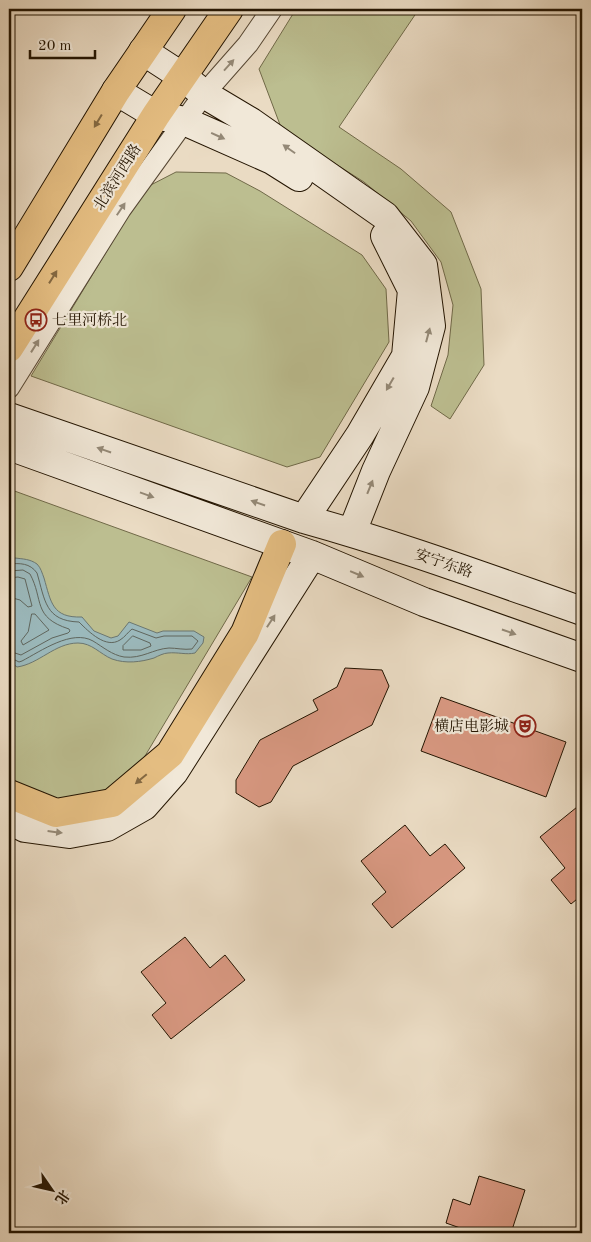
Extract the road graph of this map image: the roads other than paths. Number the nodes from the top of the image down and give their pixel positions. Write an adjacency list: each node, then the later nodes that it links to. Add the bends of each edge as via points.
1 (172, 9): 4 (main road)
2 (229, 9): 5 (main road, 北滨河西路)
3 (272, 9): 5 (street, one-way to 3, via 248,44)
4 (143, 51): 5 (main road); 6 (main road)
5 (193, 86): 7 (main road, 北滨河西路); 8 (street); 15 (main road, one-way to 5, via 415,387 431,326 423,265 385,216)
6 (116, 91): 7 (main road); 9 (main road, one-way to 9)
7 (156, 115): 8 (main road); 10 (main road, 北滨河西路, one-way to 7)
8 (184, 121): 11 (street, one-way to 8, via 121,209); 14 (main road, one-way to 14, via 272,160 383,230 412,290 406,356 360,435)
9 (9, 267)
10 (9, 348)
11 (9, 388)
12 (18, 420): 14 (main road, 安宁东路, one-way to 12)
13 (14, 447): 16 (main road, one-way to 16)
14 (304, 519): 15 (main road, 安宁东路)
15 (352, 532): 18 (main road, 安宁东路)
16 (282, 544): 17 (main road); 20 (main road, one-way to 20, via 244,633 170,754 112,803 56,813)
17 (312, 555): 19 (main road, one-way to 19, via 424,602); 21 (main road, one-way to 17, via 26,828 69,834 107,827 144,806 174,772)
18 (582, 611)
19 (582, 658)
20 (9, 794)
21 (9, 820)

